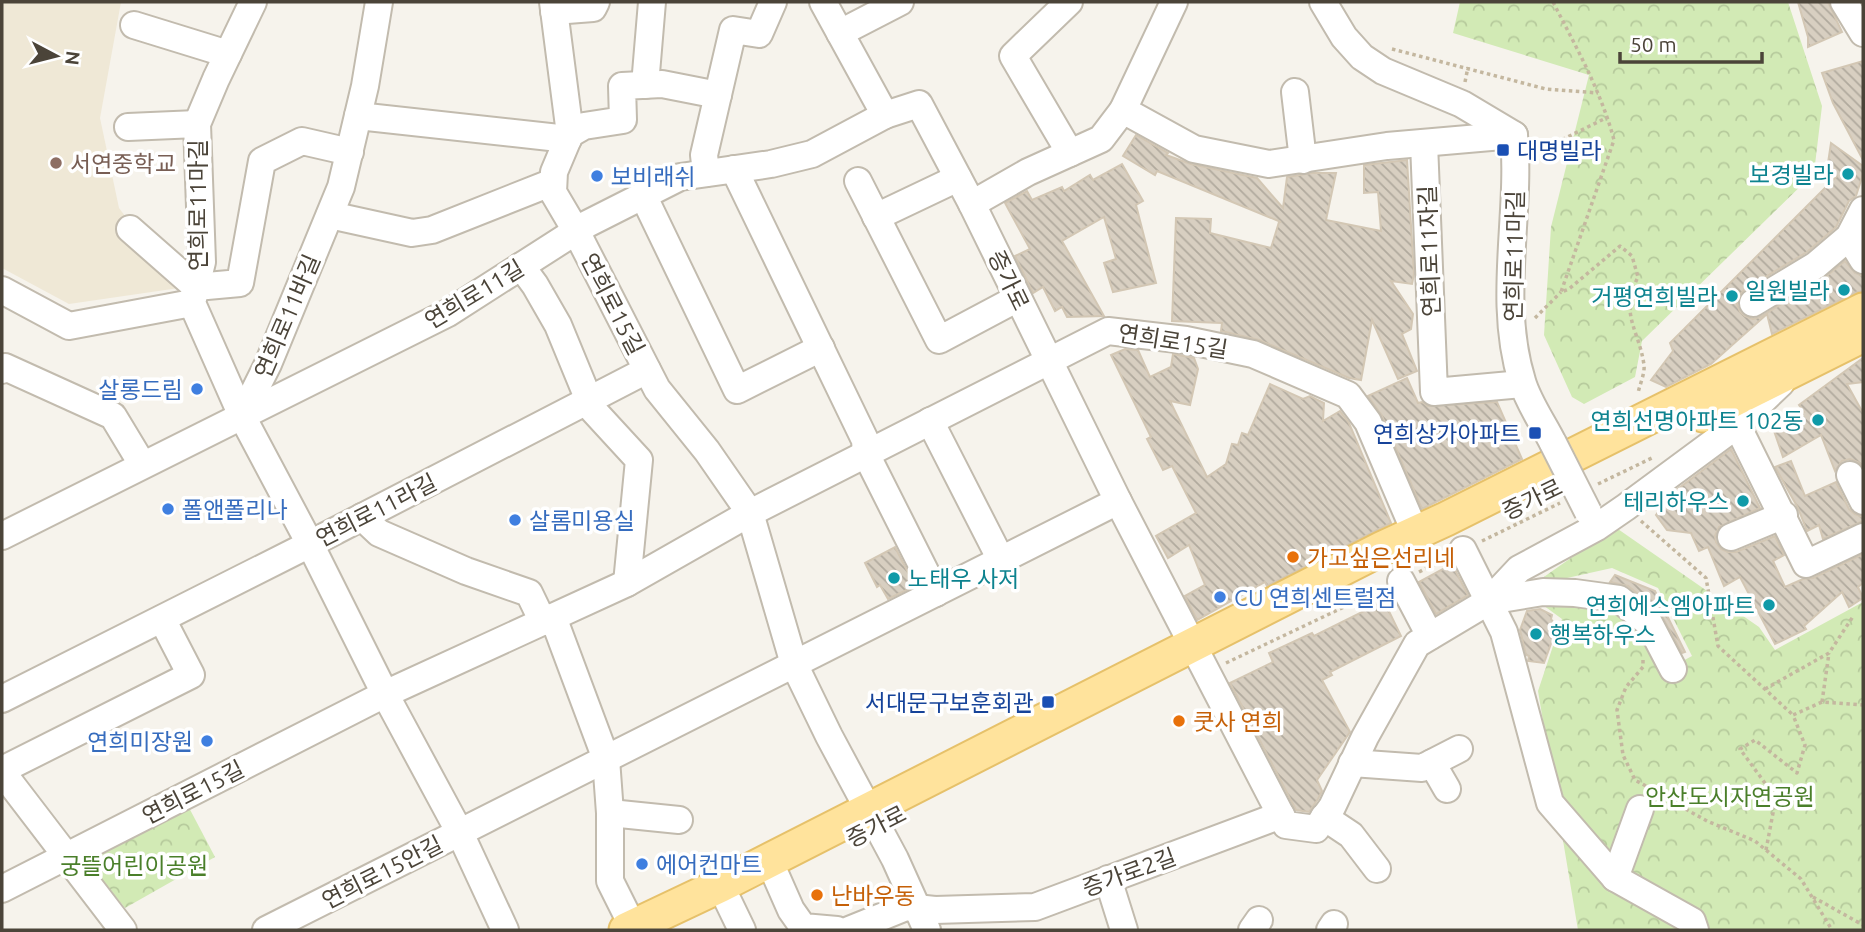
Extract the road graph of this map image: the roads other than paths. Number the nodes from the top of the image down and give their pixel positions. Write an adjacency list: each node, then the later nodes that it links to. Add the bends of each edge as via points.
1 (253, 2): 16 (street, 연희로11마길)
2 (379, 2): 23 (street, 연희로11바길)
3 (596, 2): 12 (street, via 593,8)
4 (652, 2): 17 (street)
5 (773, 2): 19 (street, via 759,34 733,30)
6 (823, 2): 14 (street)
7 (900, 2): 14 (street)
8 (1069, 2): 30 (street, via 1013,56)
9 (1174, 2): 21 (street)
10 (1323, 2): 26 (street, via 1362,57 1383,71 1462,104)
11 (1844, 2): 15 (street)
12 (554, 6): 27 (street)
13 (134, 25): 16 (street)
14 (840, 33): 22 (street)
15 (1863, 33)
16 (228, 54): 24 (street, 연희로11마길)
17 (645, 85): 19 (street); 27 (street, via 622,86 623,120 583,126)
18 (1295, 92): 31 (street)
19 (718, 94): 33 (street, via 704,155)
20 (919, 104): 22 (street, 연희로11길); 34 (street, 증가로)
21 (1123, 110): 30 (street, via 1101,139); 31 (street, via 1194,149 1269,164)
22 (885, 115): 32 (street, 연희로11길, via 812,154)
23 (358, 116): 27 (street); 29 (street, 연희로11바길)
24 (197, 124): 25 (street, 연희로11마길); 48 (street, 연희로11마길, via 202,262)
25 (128, 127)
26 (1514, 135): 28 (street); 58 (street, 연희로11마길, via 1509,294)
27 (569, 136): 36 (street)
28 (1424, 143): 31 (street); 58 (street, 연희로11자길, via 1434,392)
29 (349, 152): 40 (street, 연희로11바길); 48 (street, 연희로11마길, via 302,141 262,161 240,283)
30 (1070, 153): 38 (street)
31 (1303, 160)
32 (734, 169): 33 (street, 연희로11길); 53 (street)
33 (706, 173): 37 (street, 연희로11길, via 680,177)
34 (958, 178): 38 (street, 증가로); 41 (street)
35 (858, 181): 41 (street)
36 (554, 182): 40 (street, via 432,230 412,233); 43 (street, 연희로15길, via 553,192)
37 (643, 195): 43 (street, 연희로11길); 53 (street, via 737,390)
38 (972, 204): 49 (street, 증가로)
39 (1863, 210): 44 (street)
40 (330, 215): 60 (street, 연희로11바길)
41 (876, 216): 49 (street, via 939,340)
42 (130, 229): 48 (street, 연희로11마길)
43 (576, 231): 46 (street, 연희로11길); 56 (street, 연희로15길)
44 (1849, 237): 45 (street); 50 (street, via 1816,265)
45 (1863, 260)
46 (521, 266): 59 (street, via 558,325); 60 (street, 연희로11길, via 448,313)
47 (2, 290): 48 (street, via 69,326)
48 (194, 295): 60 (street, 연희로11마길)
49 (1018, 298): 54 (street, 증가로)
50 (1753, 303)
51 (1863, 310): 72 (main road, 증가로)
52 (1863, 335): 57 (main road, 증가로)
53 (821, 348): 63 (street, via 865,440)
54 (1049, 360): 61 (street, 연희로15길); 66 (street, 증가로); 72 (street, 연희로15길, via 1108,331 1186,340 1253,354 1348,395 1368,422)
55 (2, 370): 64 (street, via 5,367 113,416)
56 (647, 370): 59 (street, 연희로11라길); 68 (street, 연희로15길)
57 (1795, 370): 62 (street); 86 (main road, 증가로)
58 (1522, 384): 71 (street, 연희로11마길, bridge)
59 (589, 400): 70 (street, 연희로11라길); 80 (street, via 639,460)
60 (242, 416): 64 (street, 연희로11길); 76 (street)
61 (930, 421): 63 (street, 연희로15길); 78 (street)
62 (1737, 425): 69 (street); 71 (street, via 1626,507)
63 (866, 453): 68 (street, 연희로15길); 81 (street)
64 (142, 464): 73 (street, 연희로11길)
65 (1850, 475): 67 (street)
66 (1118, 501): 78 (street, 연희로15안길); 86 (street, 증가로)
67 (1863, 501)
68 (750, 513): 80 (street, 연희로15길); 87 (street)
69 (1784, 515): 74 (street); 75 (street, via 1806,564)
70 (362, 517): 76 (street, 연희로11라길); 84 (street, via 379,533 529,593)
71 (1593, 520): 82 (street, via 1519,569)
72 (1415, 532): 86 (main road, 증가로)
73 (2, 534)
74 (1731, 537)
75 (1863, 537)
76 (310, 544): 83 (street, 연희로11라길); 89 (street)
77 (1463, 550): 82 (street)
78 (1001, 560): 81 (street, 연희로15안길)
79 (1401, 581): 85 (street)
80 (626, 583): 84 (street, 연희로15길)
81 (936, 593): 87 (street, 연희로15안길)
82 (1489, 601): 85 (street); 88 (street, via 1543,592 1619,598 1650,623); 107 (street, via 1504,632 1550,803)
83 (162, 618): 90 (street, 연희로11라길); 95 (street, via 191,675)
84 (548, 620): 89 (street, 연희로15길); 92 (street)
85 (1430, 636): 93 (street, via 1417,645)
86 (1196, 652): 99 (street, 증가로); 101 (main road, 증가로)
87 (794, 664): 92 (street, 연희로15안길); 101 (street, 증가로)
88 (1673, 669)
89 (385, 694): 103 (street, 연희로15안길); 104 (street, 연희로15길)
90 (2, 699)
91 (1459, 749): 94 (street)
92 (606, 759): 98 (street, 증가로); 103 (street, 연희로15안길)
93 (1352, 763): 94 (street, via 1422,768); 100 (street)
94 (1432, 763): 96 (street)
95 (2, 771): 104 (street)
96 (1447, 789)
97 (1640, 809): 107 (street)
98 (610, 813): 102 (street); 113 (street, 증가로, via 610,881)
99 (1281, 815): 100 (street, via 1286,825 1316,828); 108 (street, 증가로2길)
100 (1324, 817): 105 (street, via 1351,835)
101 (872, 818): 106 (main road, 증가로); 111 (street); 113 (main road, 증가로)
102 (679, 820)
103 (460, 833): 114 (street, 연희로15안길); 115 (street, 연희로15안길)
104 (66, 858): 109 (street, 연희로15길); 112 (street)
105 (1377, 869)
106 (776, 876): 110 (main road, 증가로); 117 (street, via 803,928)
107 (1615, 878): 120 (street, via 1692,921)
108 (1108, 879): 111 (street, 증가로2길, via 1035,907 935,910); 119 (street)
109 (2, 889)
110 (735, 916): 116 (main road, 증가로)
111 (922, 919): 118 (street, via 906,907)
112 (114, 927)
113 (630, 929)
114 (266, 930)
115 (505, 930)
116 (670, 930)
117 (837, 930)
118 (849, 930)
119 (1124, 930)
120 (1695, 930)

